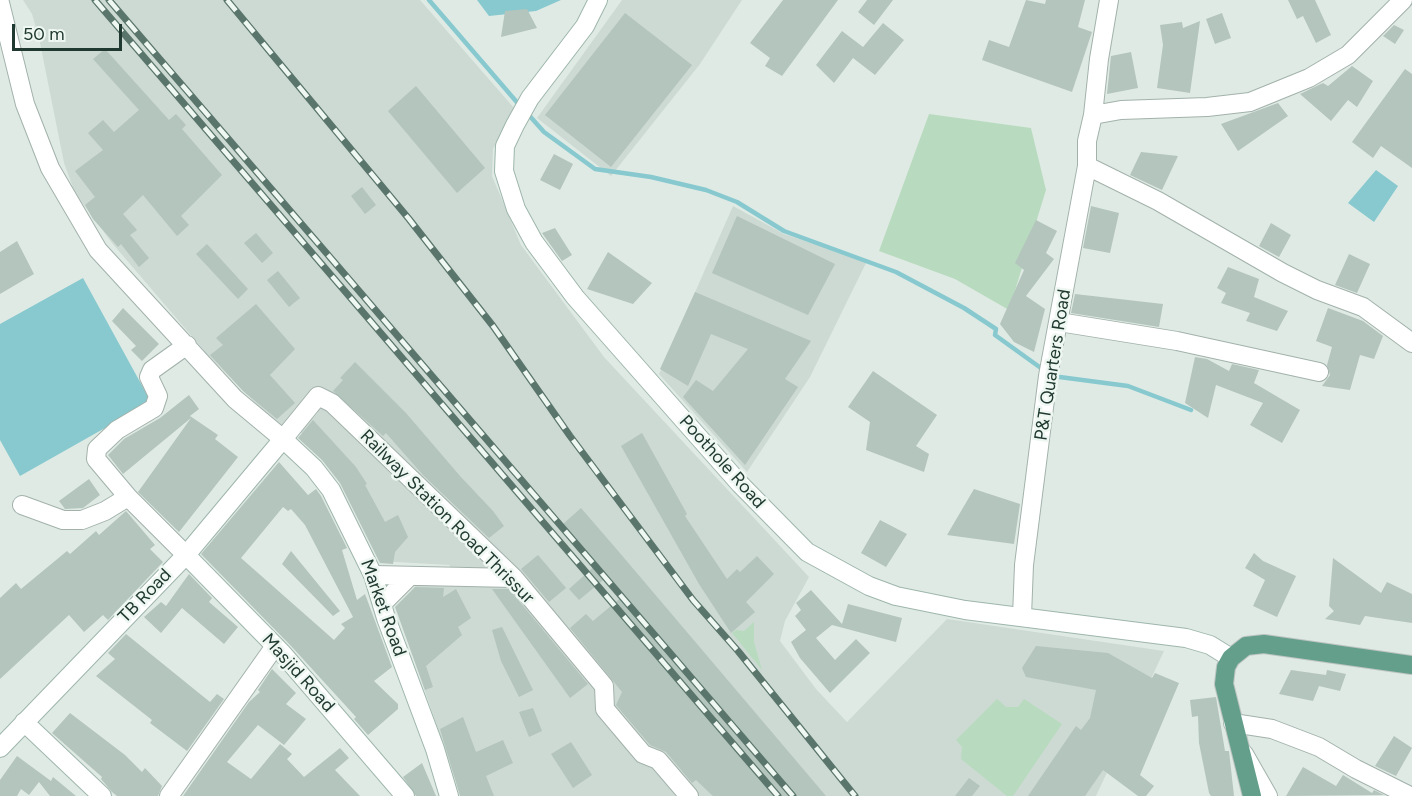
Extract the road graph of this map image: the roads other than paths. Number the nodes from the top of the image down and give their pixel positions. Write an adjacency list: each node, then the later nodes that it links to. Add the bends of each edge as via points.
1 (598, 0): 19 (street, Poothole Road, via 585,26 524,110 505,146 504,171 516,209 534,242 575,297 740,484 807,552 869,586 896,596 965,610)
2 (1109, 0): 5 (street, P&T Quarters Road)
3 (1403, 0): 5 (street, via 1348,55 1310,78 1250,102)
4 (0, 3): 9 (street, Market Road, via 25,104 50,168 98,250)
5 (1093, 115): 6 (street, P&T Quarters Road)
6 (1087, 166): 7 (street, P&T Quarters Road); 8 (street, via 1158,201 1283,273 1363,307)
7 (1059, 322): 10 (street, via 1177,341); 19 (street, P&T Quarters Road, via 1024,565)
8 (1412, 344)
9 (187, 345): 11 (street, Market Road, via 235,399); 12 (street, Masjid Road, via 152,370 149,377 158,396 154,408 117,430 97,449 96,459)
10 (1319, 372)
11 (283, 439): 14 (street, TB Road); 15 (street, Market Road, via 331,490); 17 (street, Railway Station Road Thrissur, via 318,396 332,403)
12 (128, 497): 13 (street, via 82,520 63,520); 14 (street, Masjid Road)
13 (22, 505)
14 (186, 555): 20 (street, Masjid Road); 23 (street, TB Road)
15 (374, 575): 16 (street); 18 (street, Market Road)
16 (410, 576): 17 (street); 18 (street)
17 (514, 578): 31 (street, Railway Station Road Thrissur, via 603,686 605,709 643,754 658,760)
18 (382, 604): 30 (street, Market Road)
19 (1022, 616): 21 (street, Poothole Road, via 1186,638 1210,645)
20 (275, 646): 28 (street); 29 (street, Masjid Road)
21 (1231, 658): 22 (main road, via 1246,646 1264,644); 24 (main road, via 1224,684)
22 (1412, 666)
23 (24, 722): 26 (street, TB Road); 27 (street)
24 (1233, 723): 25 (main road); 34 (street, via 1272,729 1319,747)
25 (1238, 742): 32 (main road); 33 (street)
26 (0, 748)
27 (102, 796)
28 (169, 796)
29 (405, 796)
30 (449, 796)
31 (689, 796)
32 (1252, 796)
33 (1268, 796)
34 (1410, 796)

